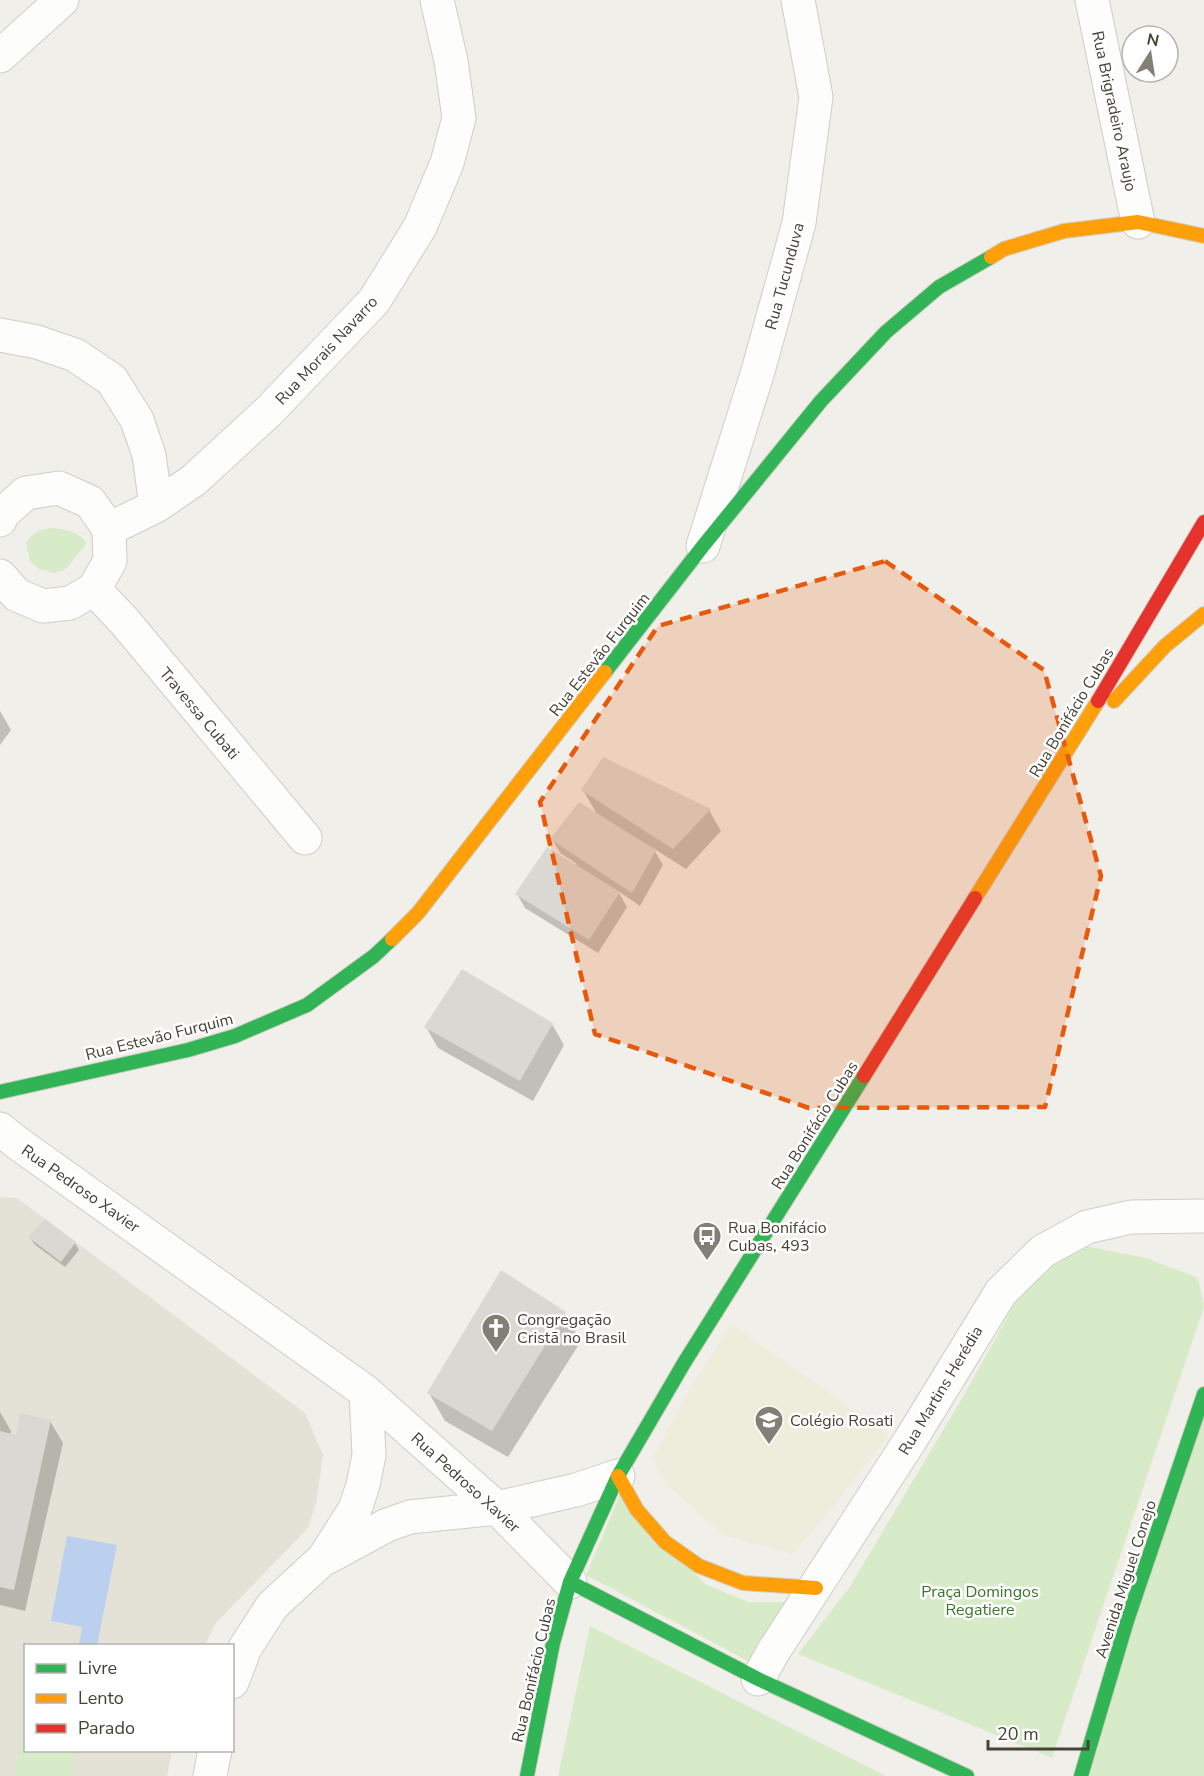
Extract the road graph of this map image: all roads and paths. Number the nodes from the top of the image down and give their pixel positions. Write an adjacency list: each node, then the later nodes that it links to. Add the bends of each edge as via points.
1 (62, 0): 5 (street)
2 (437, 0): 9 (street, Rua Morais Navarro, via 452,61 459,118 447,163 420,227 374,301 268,411 194,480)
3 (798, 0): 13 (street, Rua Tucunduva, via 816,97 799,223)
4 (1092, 0): 6 (street, Rua Brigradeiro Araujo)
5 (0, 56)
6 (1138, 222): 7 (street, Rua Estevão Furquim); 13 (street, Rua Estevão Furquim, via 1064,231 1004,249 939,287 886,332 821,401)
7 (1204, 236)
8 (0, 335): 9 (street, via 75,355 112,380 137,420 149,455)
9 (156, 506): 12 (street, Rua Morais Navarro)
10 (0, 520): 12 (street, via 26,493 59,488 90,501)
11 (1204, 522): 17 (street, Rua Bonifácio Cubas)
12 (109, 529): 15 (street, via 110,561)
13 (703, 546): 19 (street, Rua Estevão Furquim, via 418,913 374,956 308,1005 235,1036)
14 (0, 576): 15 (street, via 17,595 43,606 70,603)
15 (94, 589): 18 (street, Travessa Cubati)
16 (1204, 614): 17 (street, via 1165,646)
17 (1069, 749): 24 (street, Rua Bonifácio Cubas, via 684,1363)
18 (305, 838)
19 (0, 1092)
20 (0, 1129): 22 (street, Rua Pedroso Xavier)
21 (1204, 1216): 28 (street, Rua Martins Herédia, via 1131,1217 1087,1227 1043,1251 1001,1292)
22 (366, 1392): 25 (street, Rua Pedroso Xavier); 26 (street, via 369,1455 363,1485 355,1509)
23 (1204, 1394): 35 (street, Avenida Miguel Conejo, via 1127,1621)
24 (618, 1476): 25 (street); 27 (street, Rua Bonifácio Cubas); 28 (street, via 637,1510 665,1542 699,1566 743,1584)
25 (497, 1508): 26 (street, via 410,1517); 27 (street, Rua Pedroso Xavier)
26 (324, 1558): 29 (street, via 272,1605 245,1648)
27 (570, 1582): 30 (street, Rua Pedroso Xavier); 33 (street, Rua Bonifácio Cubas, via 553,1643)
28 (816, 1588): 30 (street, Rua Martins Herédia)
29 (234, 1677)
30 (758, 1679): 34 (street, Rua Pedroso Xavier)
31 (215, 1752): 32 (street)
32 (210, 1776)
33 (527, 1776)
34 (967, 1776)
35 (1081, 1776)

